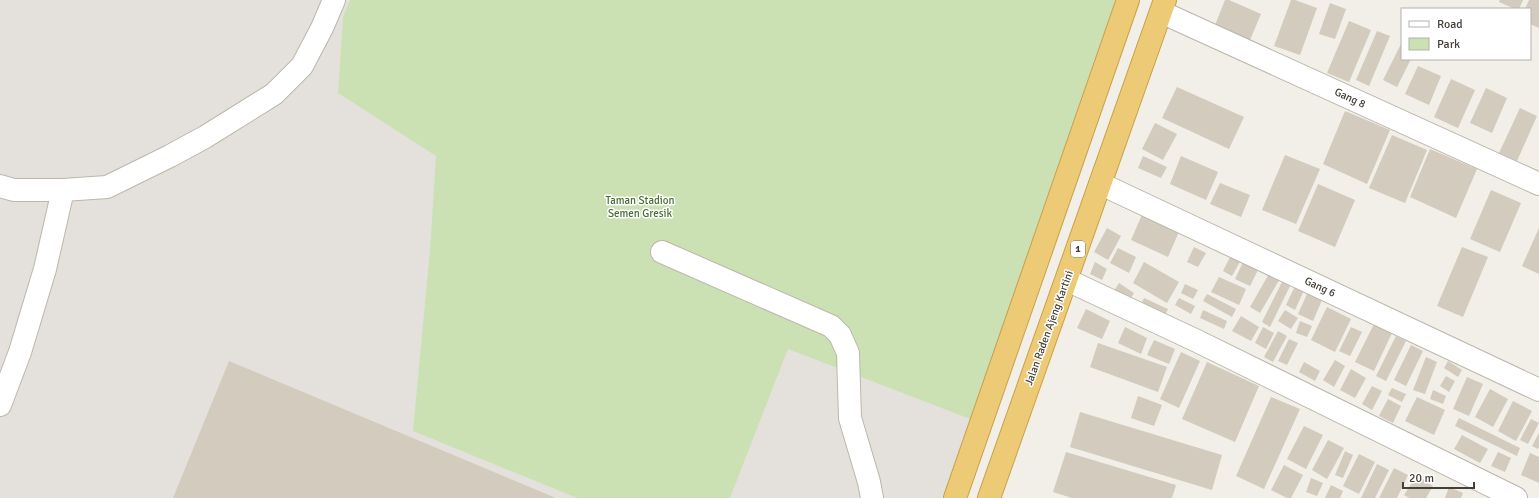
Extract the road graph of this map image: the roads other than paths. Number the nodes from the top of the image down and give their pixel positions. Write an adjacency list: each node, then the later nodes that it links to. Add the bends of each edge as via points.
1 (334, 0): 7 (street, via 302,66 274,94 191,144 107,187)
2 (1128, 0): 13 (highway)
3 (1163, 6): 4 (highway, Jalan Raden Ajeng Kartini / 1); 5 (street, Gang 8)
4 (1101, 184): 9 (highway, Jalan Raden Ajeng Kartini / 1); 10 (street, Gang 6)
5 (1539, 184)
6 (0, 186): 7 (street, via 14,190)
7 (63, 190): 11 (street, via 43,277 20,352)
8 (662, 252): 12 (street, via 831,326 840,335 848,353 850,418)
9 (1067, 280): 14 (highway, Jalan Raden Ajeng Kartini / 1); 15 (street)
10 (1539, 390)
11 (0, 405)
12 (872, 498)
13 (955, 498)
14 (989, 498)
15 (1516, 498)

